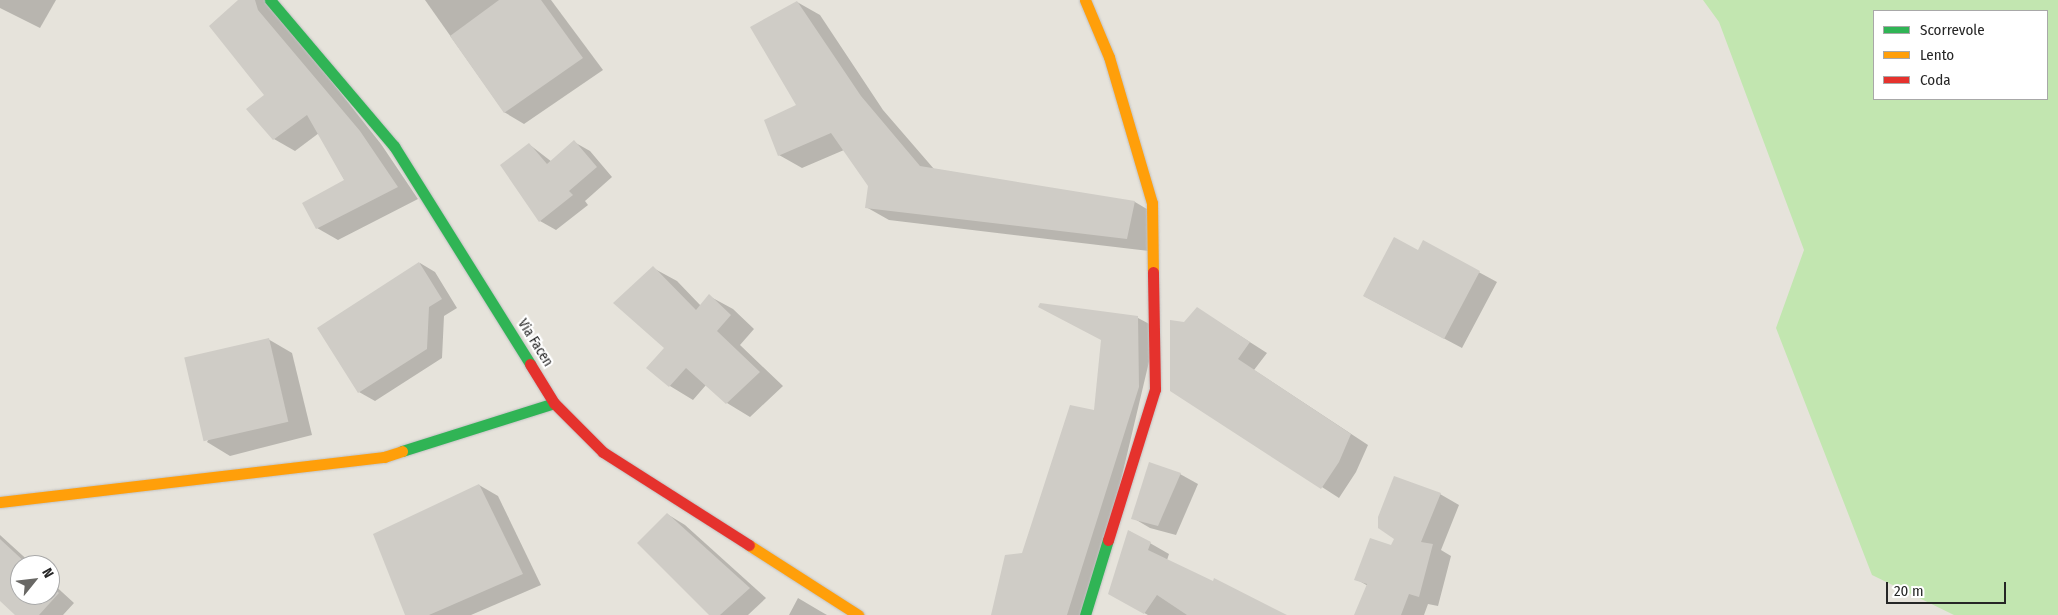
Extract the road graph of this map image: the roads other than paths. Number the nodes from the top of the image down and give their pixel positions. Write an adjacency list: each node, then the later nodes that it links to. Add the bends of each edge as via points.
1 (270, 0): 3 (street, Via Facen, via 394,146)
2 (1085, 0): 6 (street, via 1109,57 1152,203 1155,389)
3 (554, 403): 4 (street, via 384,457); 5 (street, Via Facen, via 603,452)
4 (0, 502)
5 (858, 615)
6 (1085, 615)

